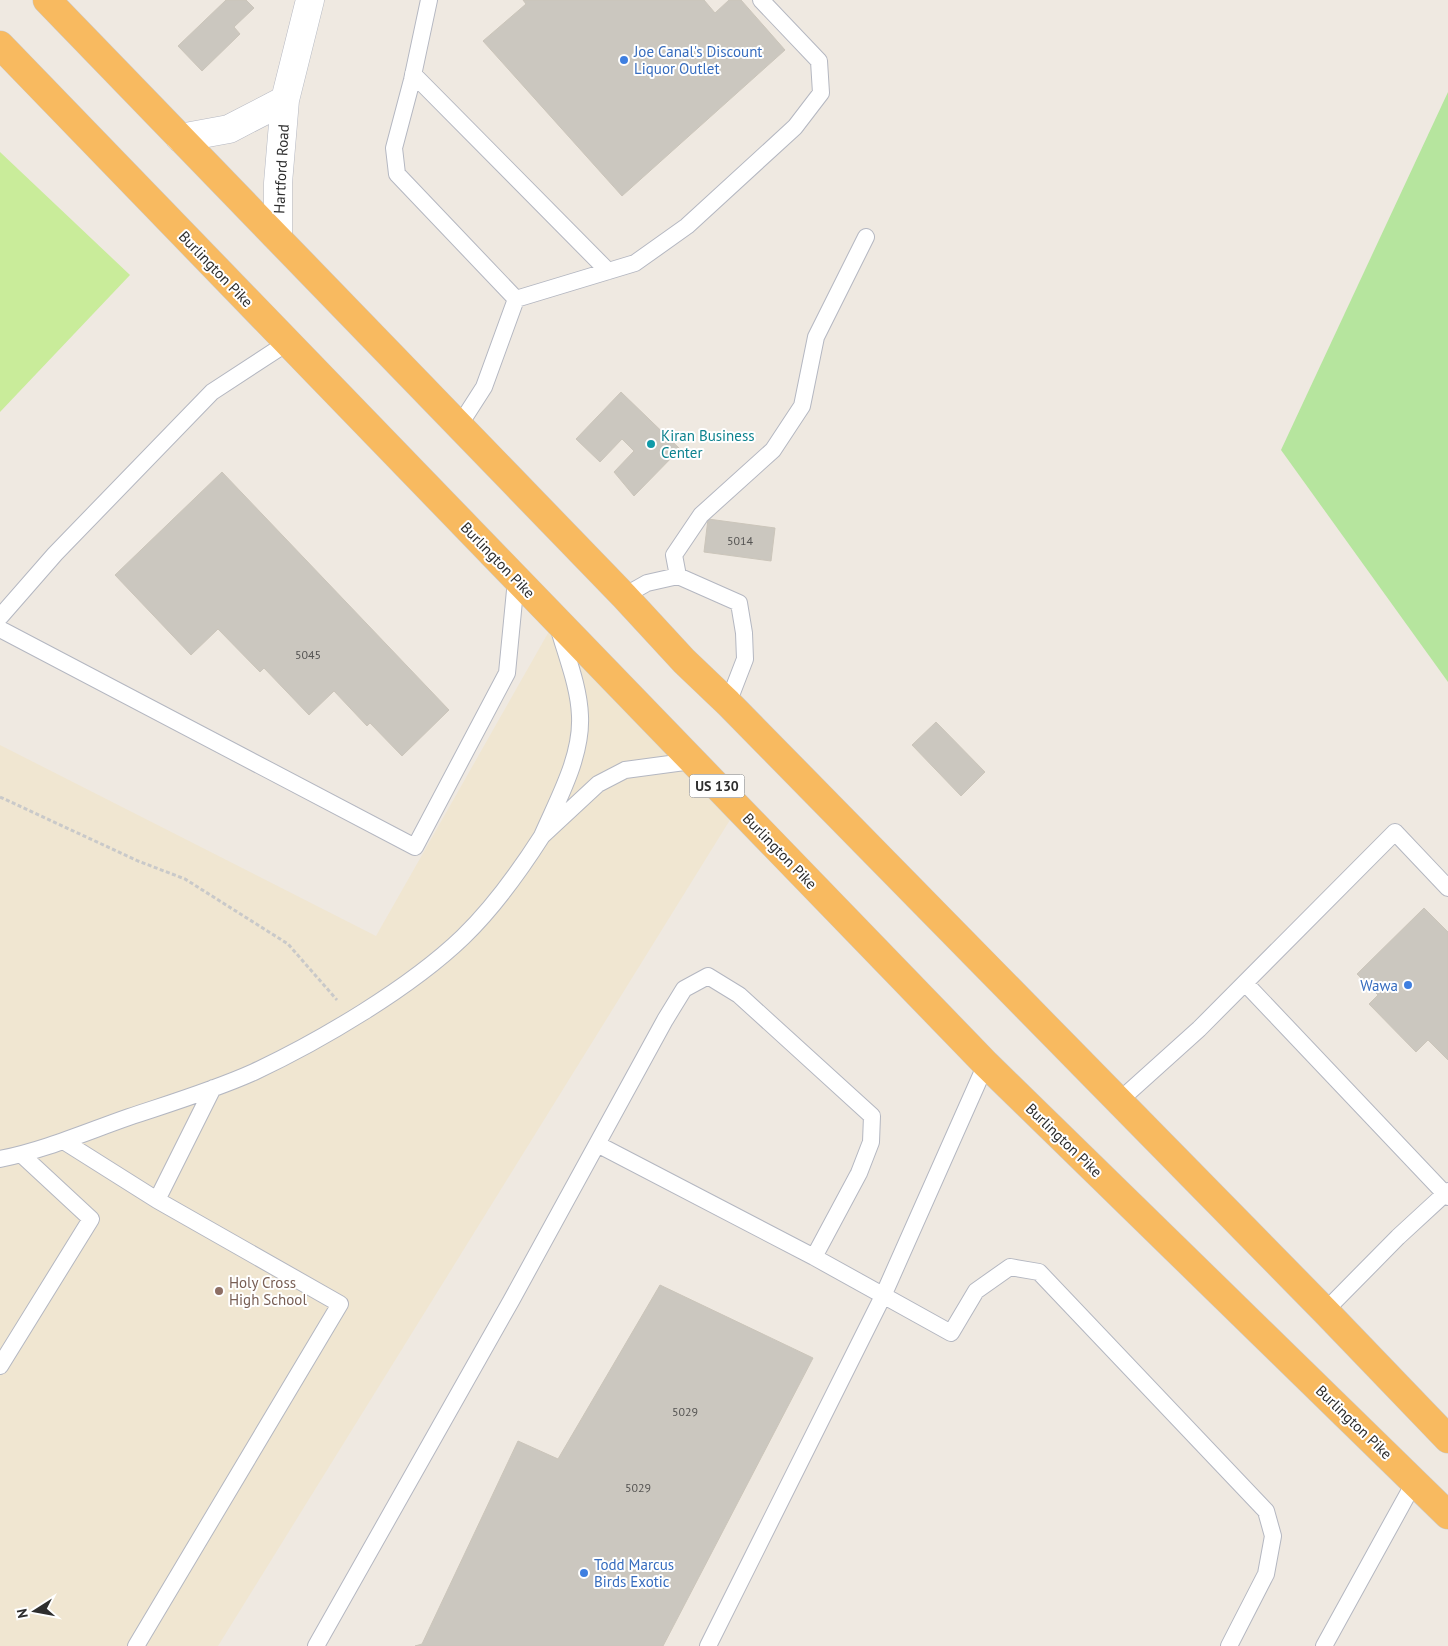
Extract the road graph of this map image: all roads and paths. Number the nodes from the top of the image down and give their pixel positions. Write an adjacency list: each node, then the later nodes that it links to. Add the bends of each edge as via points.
1 (47, 0): 8 (highway)
2 (310, 0): 7 (street, Hartford Road)
3 (429, 0): 6 (lane)
4 (761, 0): 11 (lane, via 819,61 821,92 795,127 687,226 635,263)
5 (0, 45): 13 (highway, Burlington Pike / US 130)
6 (413, 74): 11 (lane); 12 (lane, via 394,148 397,174)
7 (285, 100): 8 (street, Hartford Road, via 229,129); 10 (street, Hartford Road, via 278,183)
8 (180, 138): 10 (highway)
9 (866, 236): 15 (lane, via 816,337 802,406 773,450 701,515 674,555)
10 (278, 238): 14 (highway)
11 (608, 271): 12 (lane)
12 (516, 299): 14 (lane, via 484,387)
13 (287, 343): 16 (highway, Burlington Pike / US 130); 18 (lane, via 212,392)
14 (459, 426): 17 (highway)
15 (678, 576): 17 (lane, via 647,584); 21 (lane, via 739,603 745,659)
16 (516, 580): 19 (highway, Burlington Pike / US 130); 20 (lane, via 507,673 415,847)
17 (624, 596): 21 (highway, via 684,661)
18 (0, 617)
19 (556, 619): 22 (highway, Burlington Pike / US 130); 24 (lane, via 581,718 568,773)
20 (0, 629)
21 (728, 702): 30 (highway)
22 (692, 761): 24 (lane, via 625,770 598,784); 28 (highway, Burlington Pike / US 130)
23 (0, 798): 27 (path, via 130,858 185,879 242,914 288,944)
24 (542, 836): 27 (lane, via 505,889 462,938 424,969)
25 (1448, 888): 26 (lane, via 1395,832)
26 (1245, 983): 30 (lane, via 1200,1030); 35 (lane)
27 (352, 1018): 29 (lane, via 254,1072)
28 (986, 1064): 38 (lane); 42 (highway, Burlington Pike / US 130)
29 (213, 1088): 31 (lane); 36 (lane)
30 (1119, 1101): 39 (highway)
31 (65, 1142): 33 (lane); 36 (lane)
32 (597, 1144): 37 (lane); 37 (lane, via 684,989 708,976 739,995 872,1116 871,1142 859,1173); 45 (lane)
33 (22, 1155): 34 (lane); 40 (lane, via 91,1219)
34 (0, 1159)
35 (1447, 1194): 39 (lane, via 1398,1237)
36 (157, 1200): 44 (lane, via 340,1304)
37 (814, 1257): 38 (lane)
38 (883, 1296): 46 (lane); 47 (lane, via 950,1332 976,1291 1010,1267 1039,1272 1266,1510 1273,1536 1266,1574)
39 (1326, 1311): 41 (highway)
40 (0, 1366)
41 (1448, 1439)
42 (1415, 1481): 43 (highway, Burlington Pike / US 130); 48 (lane)
43 (1448, 1514)
44 (136, 1646)
45 (316, 1646)
46 (708, 1646)
47 (1229, 1646)
48 (1324, 1646)

